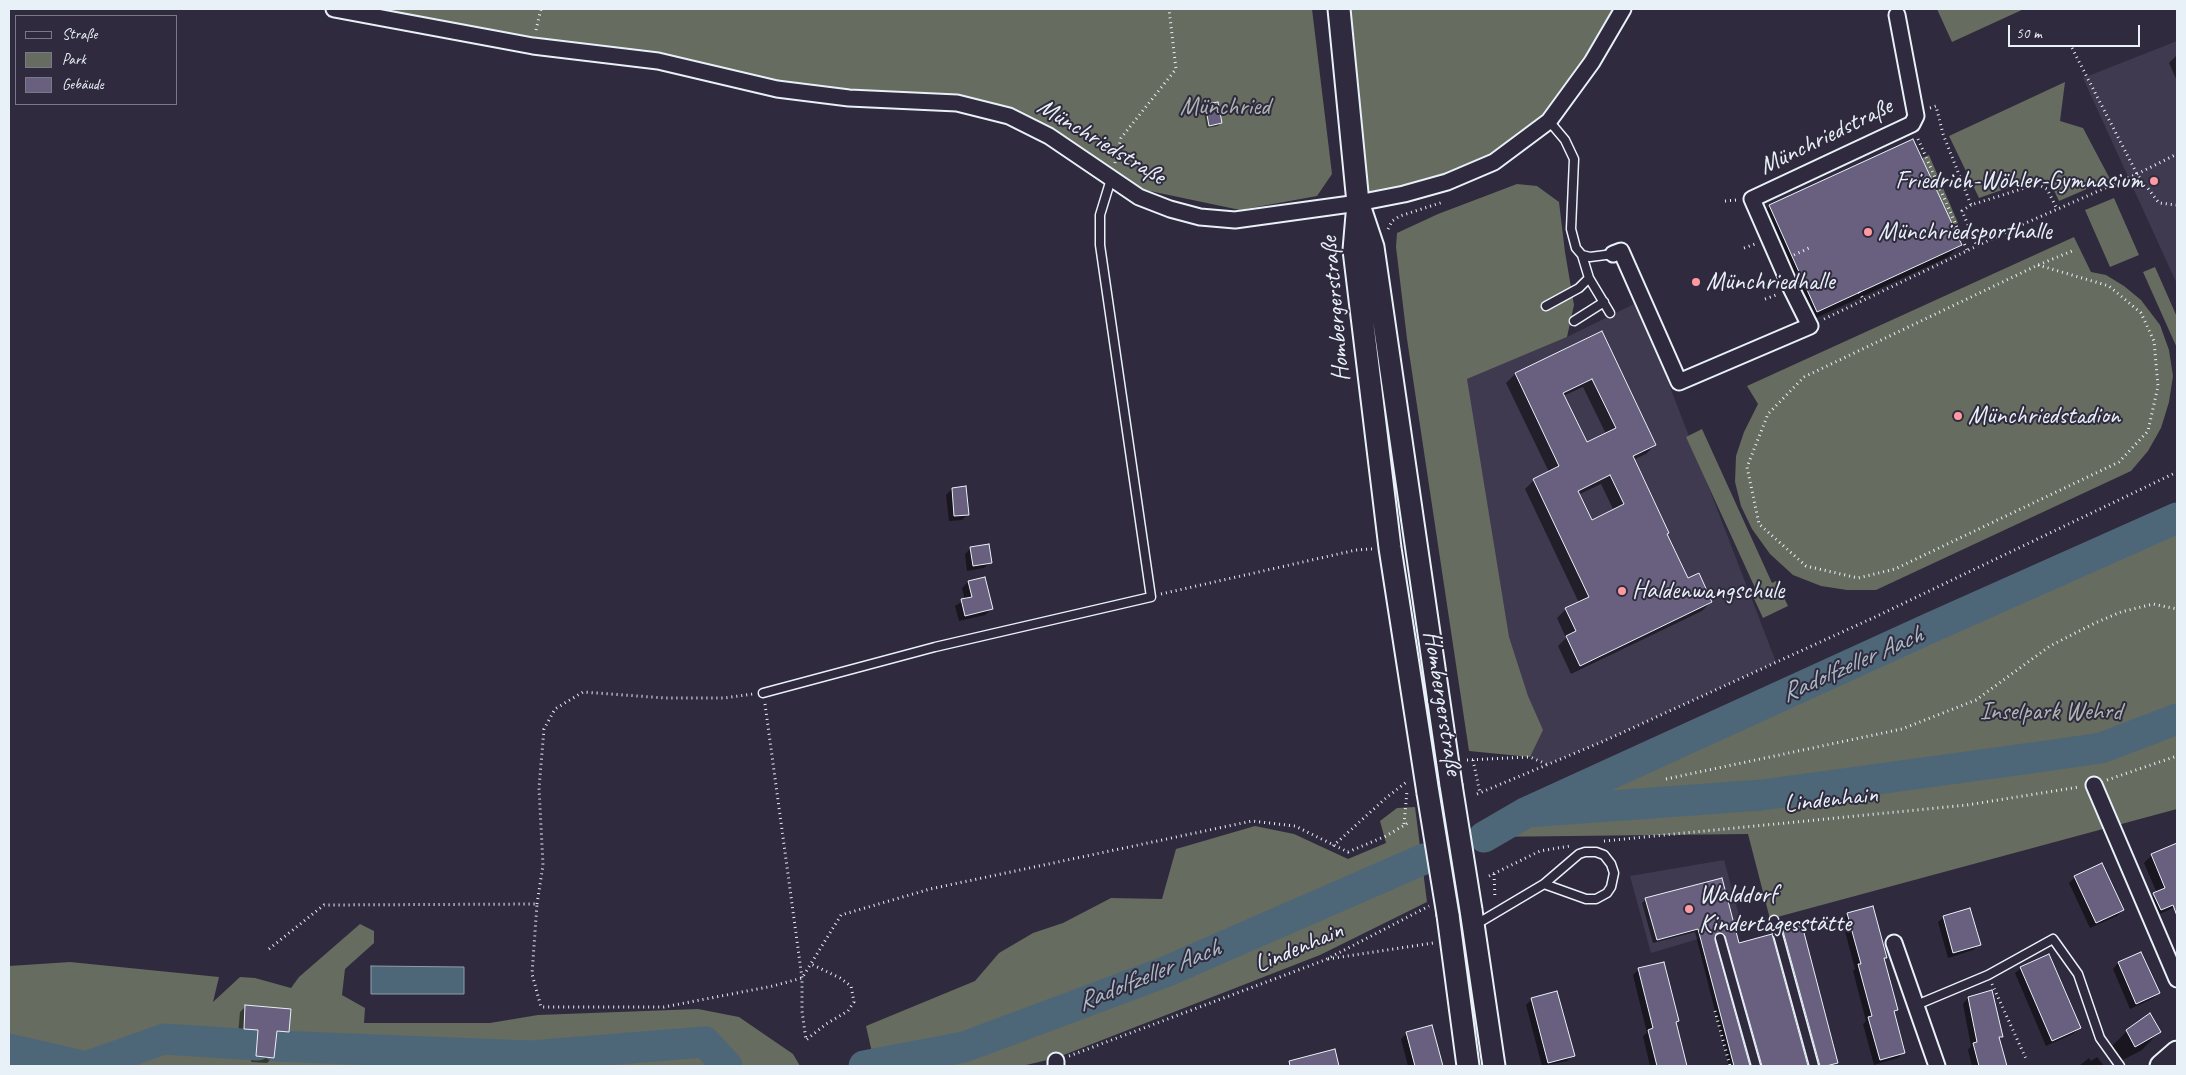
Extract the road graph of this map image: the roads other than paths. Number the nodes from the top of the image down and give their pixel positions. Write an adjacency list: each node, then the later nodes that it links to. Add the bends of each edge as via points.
1 (334, 9): 6 (street, Münchriedstraße, via 533,46 658,61 777,89 849,98 957,103 1009,116 1049,136)
2 (1339, 9): 7 (main road)
3 (1623, 9): 5 (street, Münchriedstraße, via 1592,62)
4 (1897, 15): 8 (street, Münchriedstraße, via 1916,116 1912,124 1752,199 1810,326 1679,382 1621,251)
5 (1549, 121): 7 (street, Münchriedstraße, via 1494,162 1447,182); 9 (lane, via 1565,140 1574,159 1571,229 1576,248)
6 (1111, 179): 7 (street, Münchriedstraße, via 1138,197 1200,217 1235,220); 15 (lane, via 1100,215 1100,245 1151,597 935,647)
7 (1358, 203): 18 (main road, Hombergerstraße, bridge, via 1373,247); 25 (main road, Hombergerstraße, bridge, via 1354,250 1416,774 1428,793 1439,910)
8 (1613, 254): 9 (lane)
9 (1582, 255): 10 (lane)
10 (1590, 278): 11 (lane); 12 (lane, via 1580,288)
11 (1604, 302): 13 (lane); 14 (lane)
12 (1546, 306)
13 (1610, 312)
14 (1574, 321)
15 (763, 693)
16 (2094, 785): 22 (street)
17 (1544, 884): 17 (lane, via 1585,852 1604,855 1614,873 1607,893 1596,899 1586,900); 18 (lane, via 1496,912)
18 (1472, 918): 26 (main road, Hombergerstraße)
19 (1774, 920): 28 (lane)
20 (1720, 938): 27 (lane)
21 (1894, 943): 23 (street)
22 (2177, 979)
23 (1914, 1006): 29 (street); 30 (lane, via 1988,975 2053,939 2078,974 2100,1038)
24 (2177, 1052): 31 (main road)
25 (1468, 1066)
26 (1494, 1066)
27 (1756, 1066)
28 (1814, 1066)
29 (1936, 1066)
30 (2120, 1066)
31 (2160, 1066)

